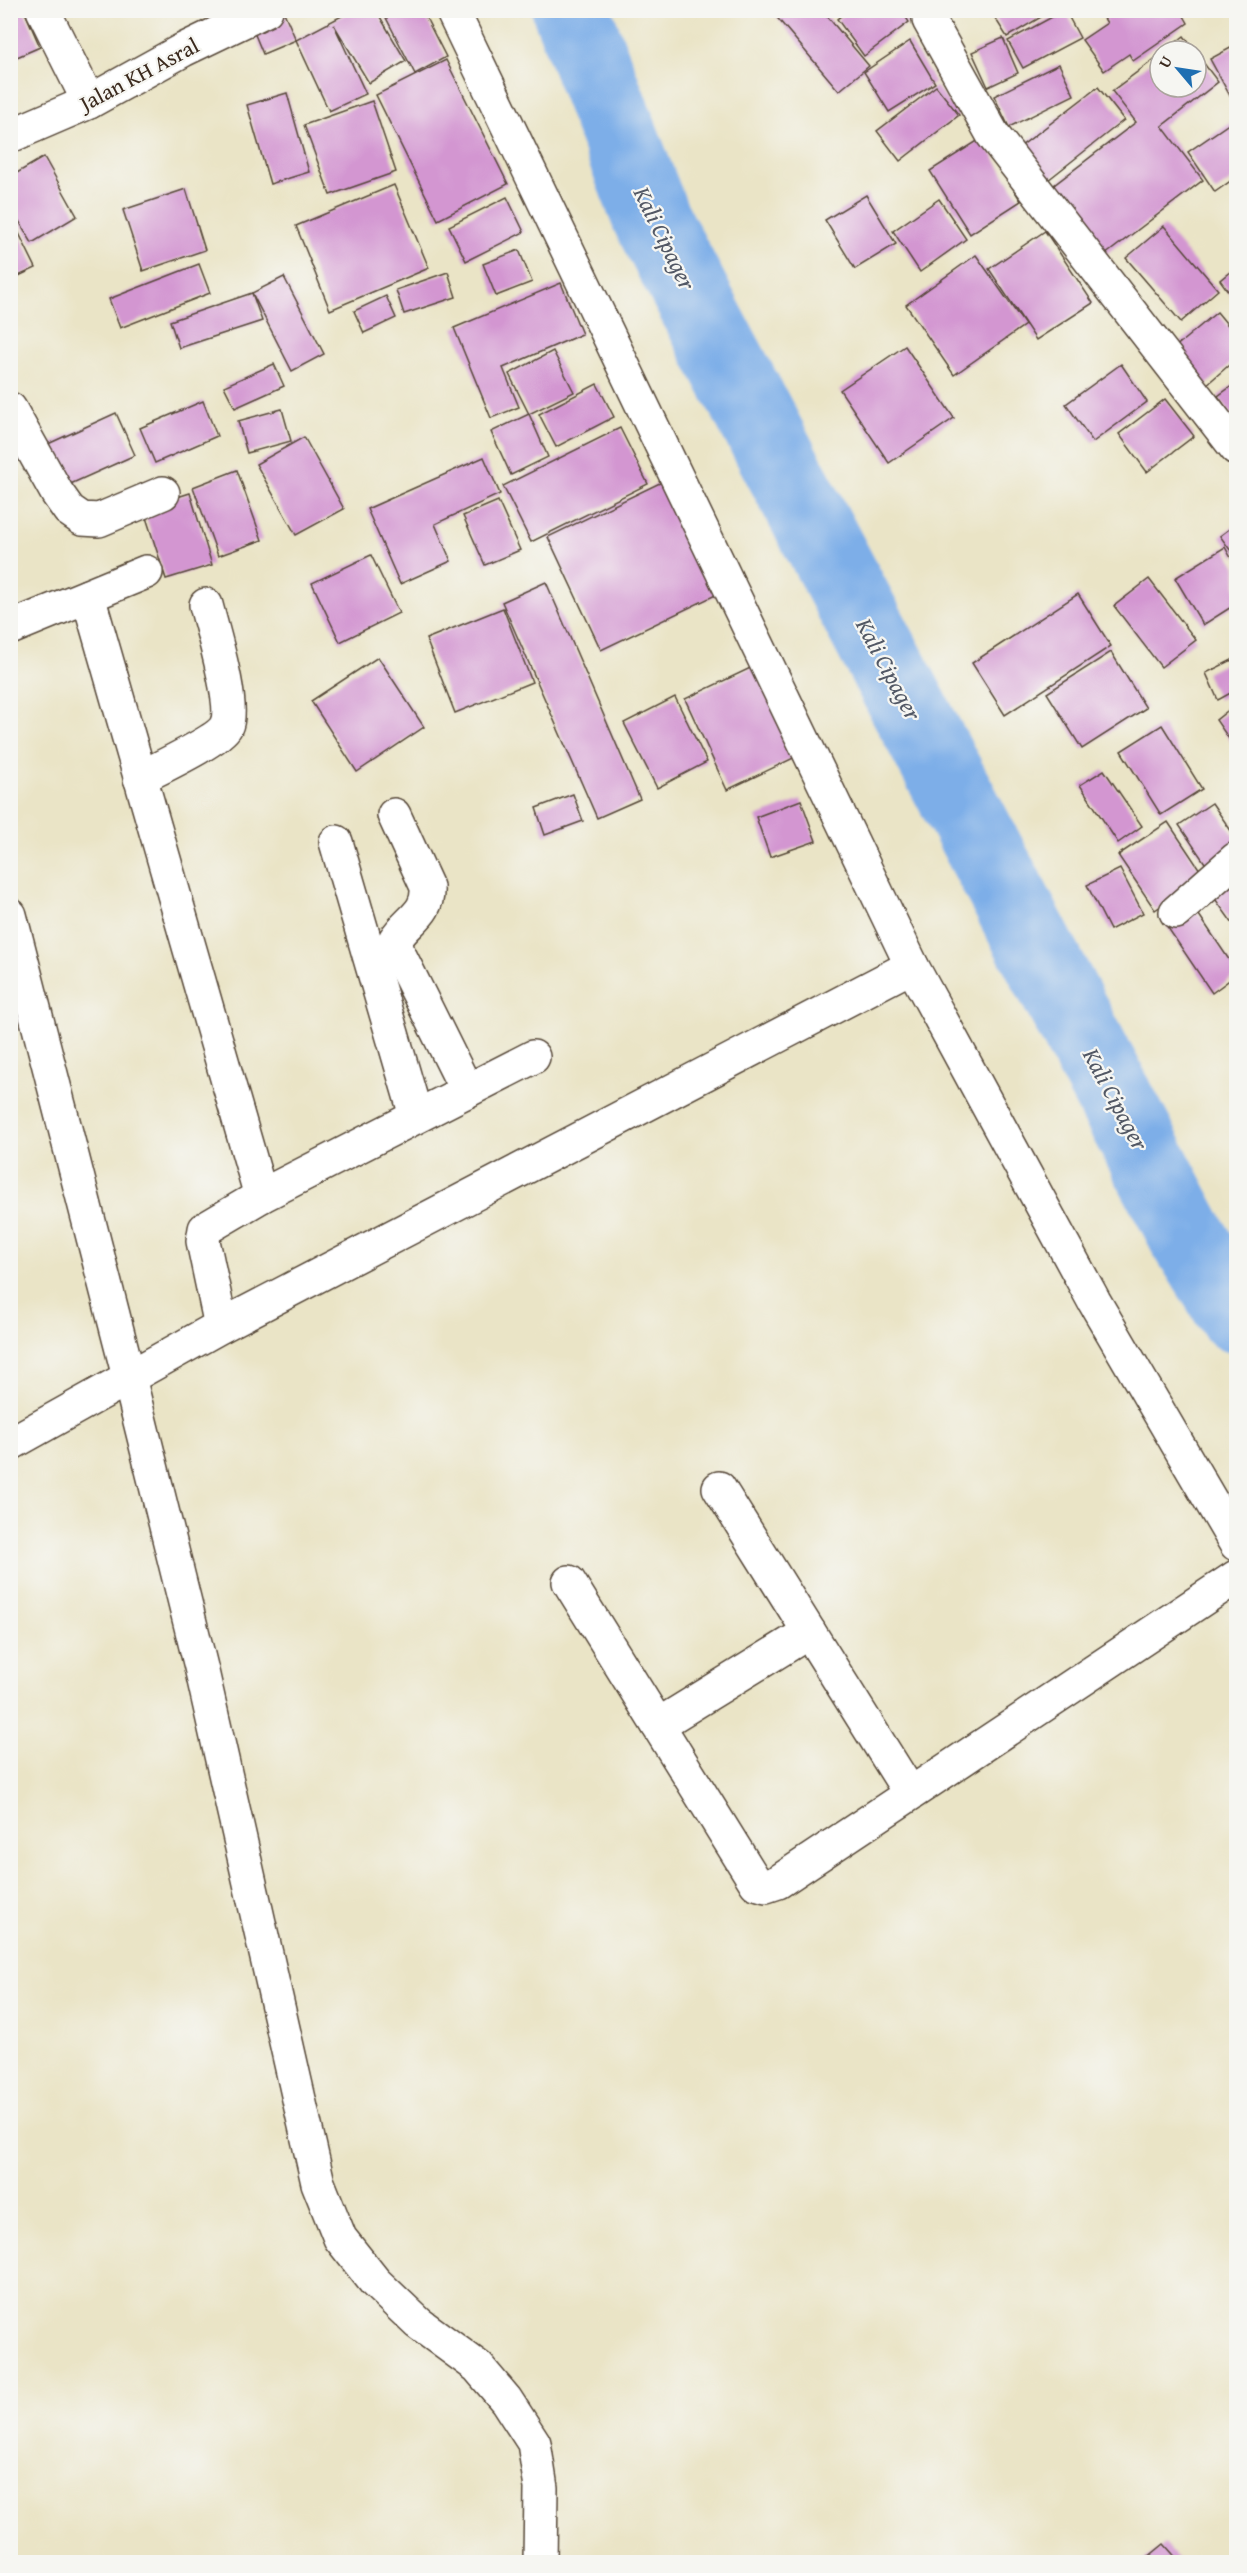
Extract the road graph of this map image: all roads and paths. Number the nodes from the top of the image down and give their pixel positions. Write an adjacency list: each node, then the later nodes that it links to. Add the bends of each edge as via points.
1 (43, 10): 6 (street)
2 (266, 10): 5 (street, Jalan KH Asral)
3 (452, 10): 23 (street)
4 (929, 10): 9 (street, via 928,20 993,135)
5 (202, 24): 6 (street, Jalan KH Asral)
6 (89, 102): 7 (street, Jalan KH Asral)
7 (10, 136)
8 (10, 409): 10 (street, via 57,493 69,510 82,519 99,520)
9 (1236, 448)
10 (163, 493)
11 (146, 572): 12 (street)
12 (88, 596): 14 (street); 15 (street)
13 (206, 605): 15 (street, via 230,707 226,726 214,738)
14 (10, 628)
15 (140, 778): 27 (street)
16 (394, 815): 19 (street, via 427,887)
17 (336, 842): 22 (street)
18 (1236, 859): 20 (street)
19 (428, 898): 22 (street); 25 (street, via 424,909 395,940)
20 (1176, 912)
21 (10, 915): 29 (street)
22 (361, 929): 26 (street)
23 (912, 966): 28 (street); 32 (street, via 1094,1301)
24 (533, 1057): 25 (street)
25 (467, 1091): 26 (street)
26 (416, 1116): 27 (street)
27 (261, 1196): 28 (street, via 205,1229 203,1241)
28 (221, 1326): 29 (street)
29 (129, 1377): 30 (street); 38 (street, via 201,1667 318,2182 340,2238 375,2282 418,2323 478,2367 534,2443 541,2488)
30 (10, 1444)
31 (719, 1488): 35 (street)
32 (1236, 1544)
33 (1236, 1577): 37 (street)
34 (569, 1582): 36 (street)
35 (809, 1632): 36 (street); 37 (street)
36 (658, 1725): 37 (street, via 756,1883 766,1886 778,1882)
37 (910, 1793)
38 (540, 2562)

